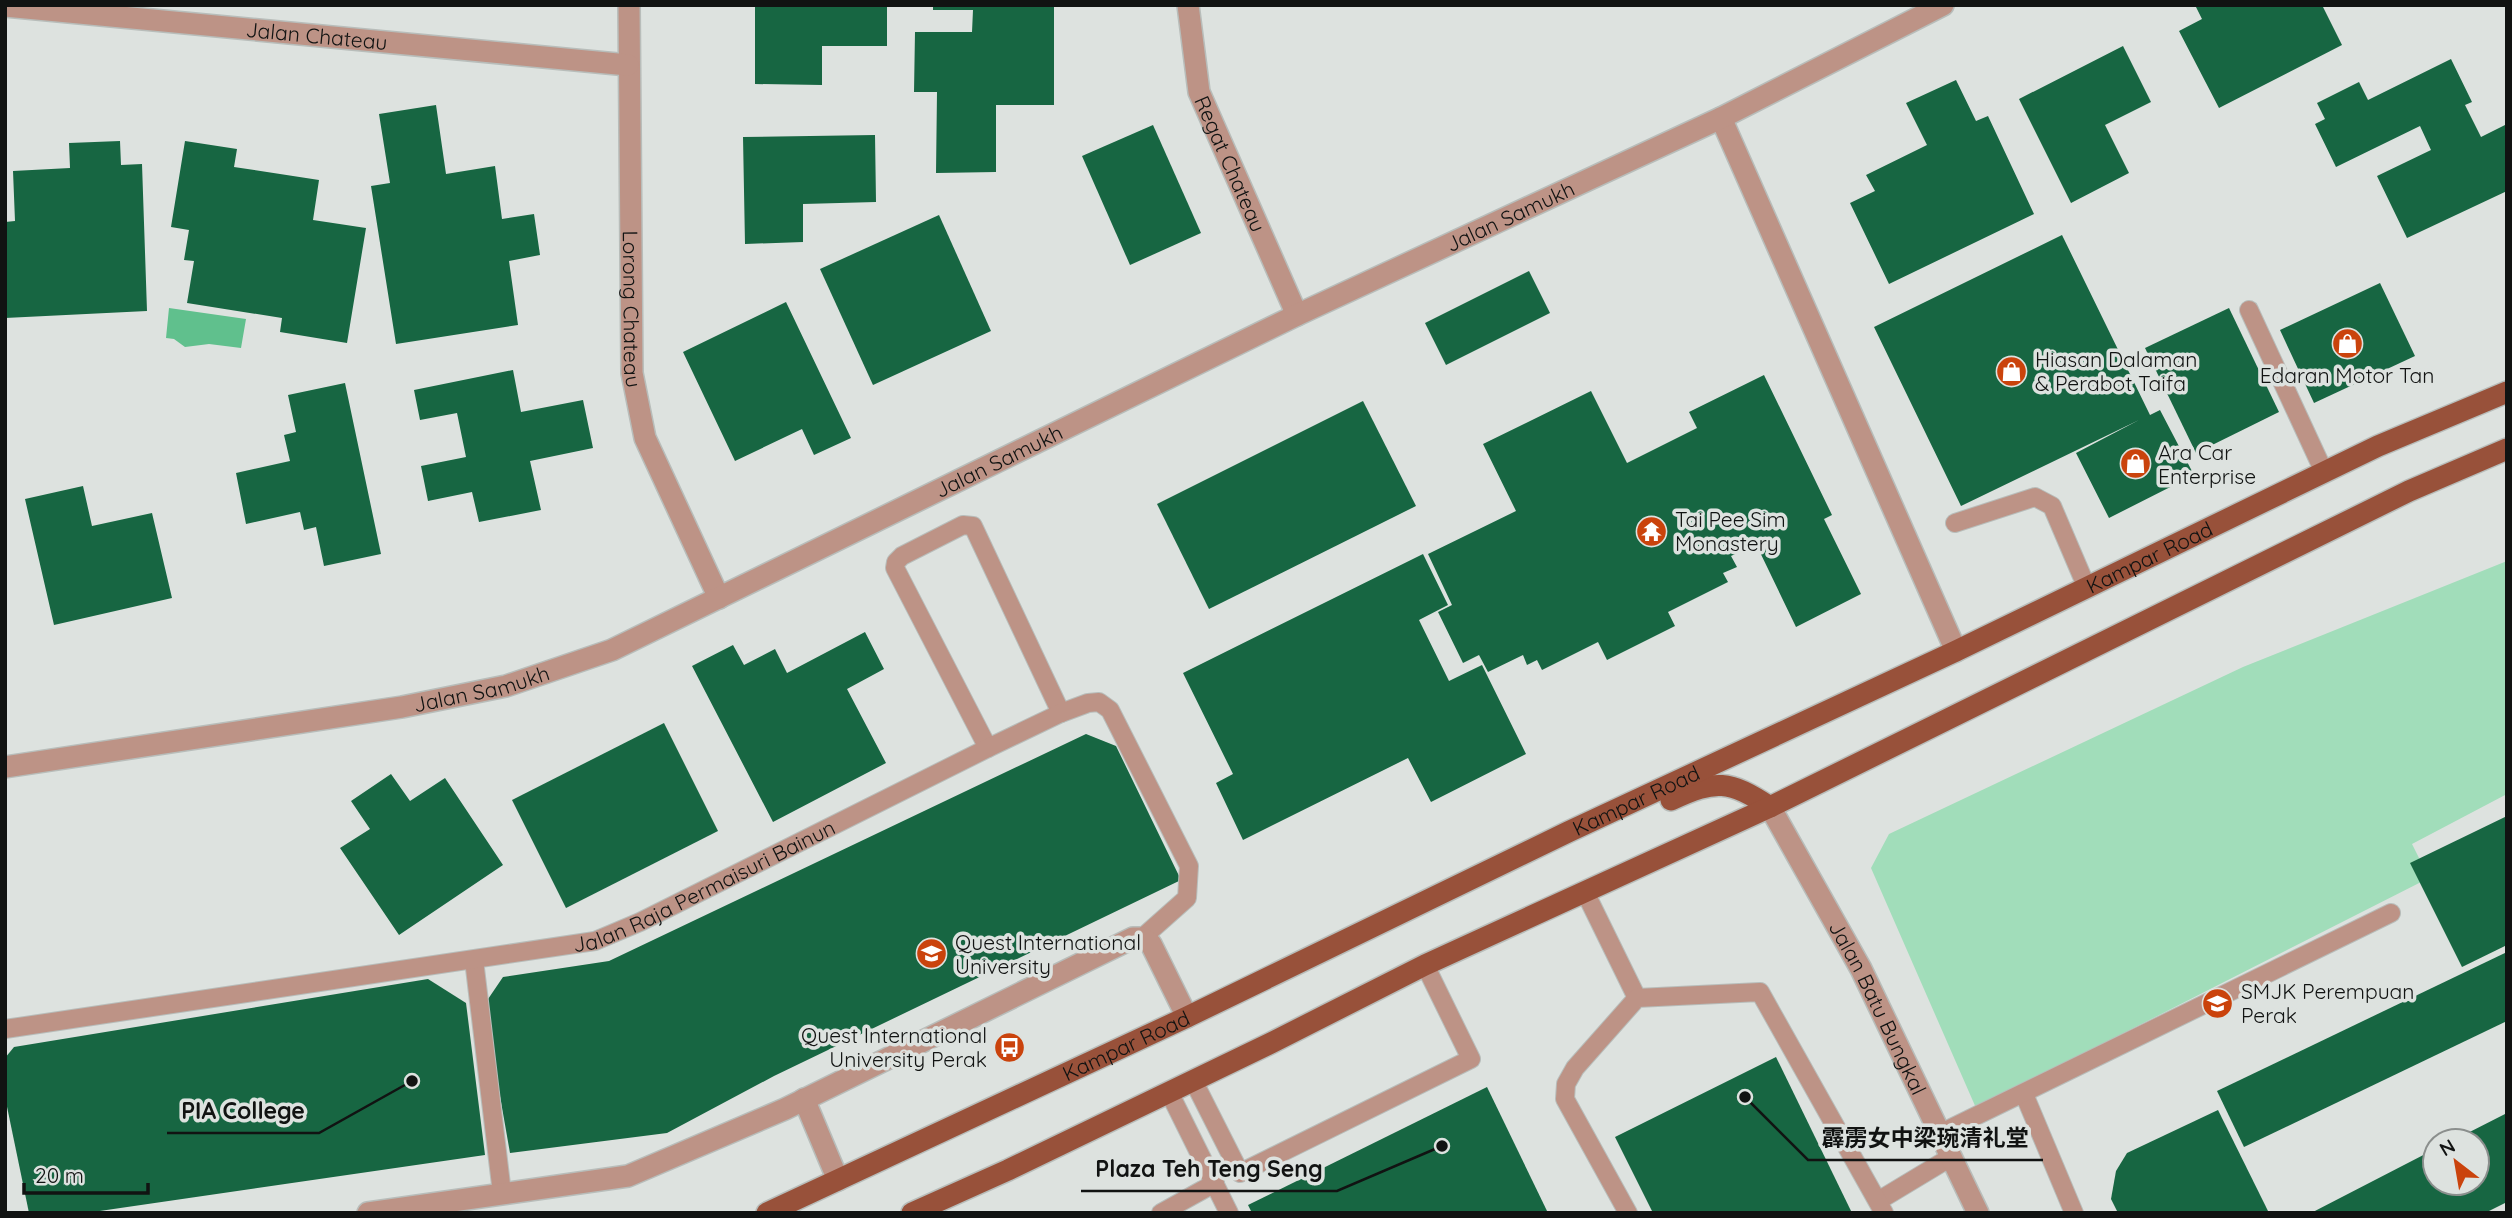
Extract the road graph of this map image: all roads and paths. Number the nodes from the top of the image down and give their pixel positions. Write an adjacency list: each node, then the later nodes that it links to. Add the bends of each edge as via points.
1 (629, 5): 6 (street, Lorong Chateau)
2 (1188, 5): 9 (street, Regat Chateau, via 1199,92)
3 (1943, 5): 7 (street, Jalan Samukh)
4 (5, 6): 5 (street, Jalan Chateau)
5 (74, 8): 6 (street, Jalan Chateau)
6 (628, 65): 15 (street, Lorong Chateau, via 632,373 645,438)
7 (1721, 118): 9 (street, Jalan Samukh); 16 (street)
8 (2249, 310): 12 (lane)
9 (1297, 315): 15 (street, Jalan Samukh)
10 (2507, 392): 12 (main road, Kampar Road)
11 (2507, 449): 20 (main road, via 2409,491)
12 (2324, 472): 14 (main road, Kampar Road)
13 (1955, 523): 14 (lane, via 2035,497 2052,506)
14 (2087, 588): 16 (main road, Kampar Road)
15 (719, 597): 19 (street, Jalan Samukh, via 612,650 506,686 402,707)
16 (1956, 651): 21 (main road, Kampar Road)
17 (1061, 713): 18 (lane, Jalan Raja Permaisuri Bainun); 18 (lane, via 973,526 963,525 902,556 895,568); 24 (lane, Jalan Raja Permaisuri Bainun, via 1099,702 1110,709 1189,866 1187,898)
18 (988, 748): 25 (lane, Jalan Raja Permaisuri Bainun, via 595,941)
19 (5, 767)
20 (1770, 807): 21 (main road, via 1745,791 1719,784 1696,788 1598,833); 22 (main road); 34 (street, Jalan Batu Bungkal, via 1861,969)
21 (1568, 832): 28 (main road, Kampar Road)
22 (1585, 892): 26 (main road); 27 (lane)
23 (2391, 913): 32 (lane)
24 (1142, 938): 28 (street, via 1151,944); 33 (street, Jalan Raja Permaisuri Bainun)
25 (474, 960): 29 (lane, Jalan Raja Permaisuri Bainun); 38 (lane)
26 (1425, 965): 30 (main road); 30 (lane, via 1471,1059 1240,1173)
27 (1637, 998): 39 (lane, via 1760,992); 45 (lane, via 1575,1068 1566,1084 1565,1099)
28 (1187, 1017): 36 (main road, Kampar Road)
29 (5, 1029)
30 (1193, 1080): 31 (main road)
31 (1169, 1092): 37 (lane); 42 (main road)
32 (2024, 1094): 34 (lane); 47 (lane)
33 (804, 1099): 36 (street); 38 (street, Jalan Raja Permaisuri Bainun, via 628,1176)
34 (1939, 1134): 35 (street, Jalan Batu Bungkal)
35 (1951, 1157): 39 (lane); 46 (street, Jalan Batu Bungkal)
36 (838, 1180): 41 (main road, Kampar Road)
37 (1215, 1183): 43 (lane); 44 (lane)
38 (502, 1194): 40 (street, Jalan Raja Permaisuri Bainun)
39 (1881, 1207)
40 (368, 1213)
41 (767, 1213)
42 (912, 1213)
43 (1161, 1213)
44 (1229, 1213)
45 (1628, 1213)
46 (1978, 1213)
47 (2074, 1213)

